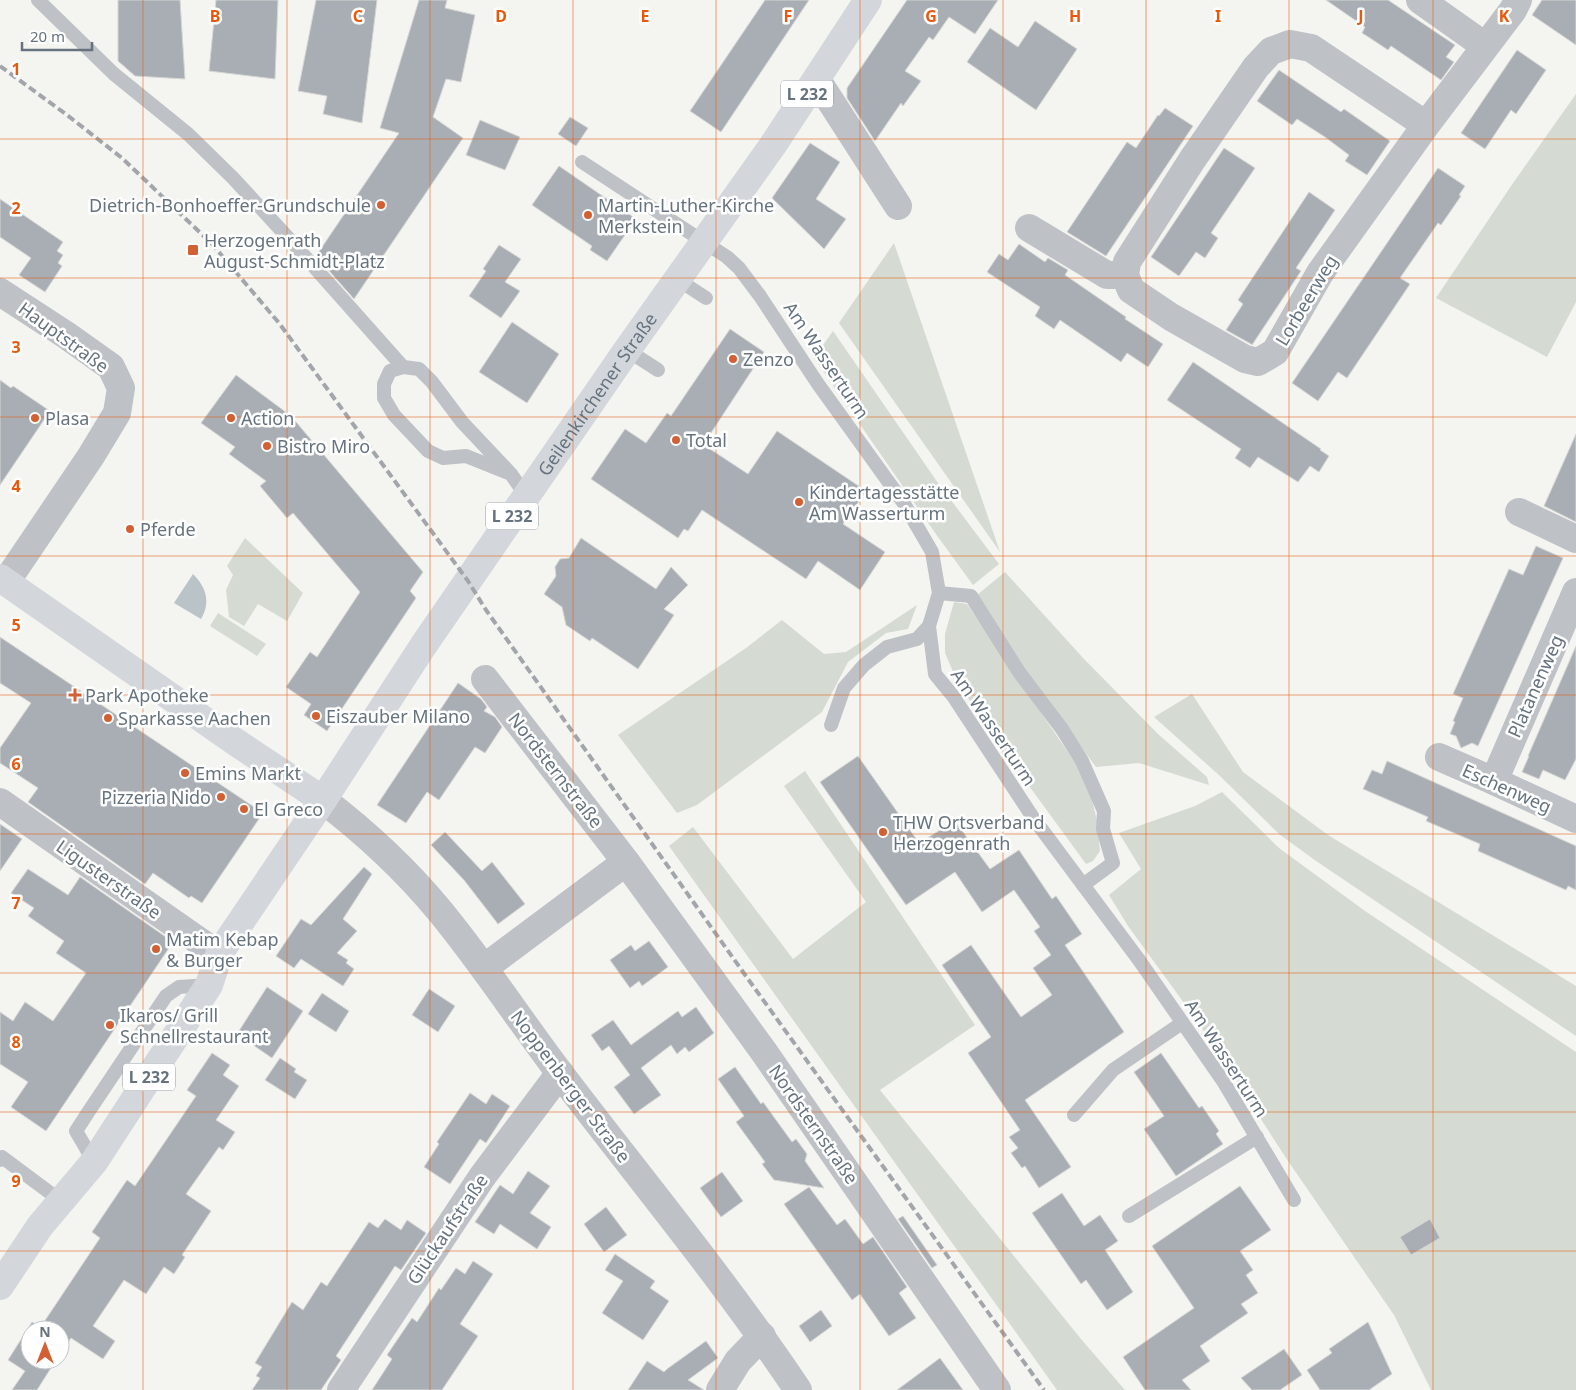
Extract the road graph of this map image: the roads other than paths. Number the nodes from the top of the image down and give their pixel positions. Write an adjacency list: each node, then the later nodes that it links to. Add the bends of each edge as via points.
1 (38, 0): 17 (lane, via 114,74 188,134 226,172)
2 (868, 0): 6 (main road, Geilenkirchener Straße / L 232)
3 (1420, 0): 5 (street)
4 (1518, 0): 5 (street, Lorbeerweg)
5 (1485, 46): 7 (street, Lorbeerweg)
6 (817, 80): 9 (street); 11 (main road, Geilenkirchener Straße / L 232)
7 (1426, 124): 12 (street, via 1311,48 1290,44 1271,51 1192,160 1126,262); 12 (street, Lorbeerweg, via 1320,273 1275,352 1258,362 1246,359 1171,317 1131,290)
8 (582, 162): 11 (lane, Am Wasserturm)
9 (898, 206)
10 (1029, 228): 12 (street, via 1108,275)
11 (703, 242): 13 (main road, Geilenkirchener Straße / L 232); 24 (lane, Am Wasserturm, via 739,268 903,502 932,552)
12 (1124, 275)
13 (677, 279): 15 (lane); 16 (main road, Geilenkirchener Straße / L 232)
14 (0, 292): 22 (street, Hauptstraße, via 111,367 121,388 117,412 91,456)
15 (706, 298)
16 (627, 350): 18 (lane); 19 (main road, Geilenkirchener Straße / L 232)
17 (403, 367): 19 (lane, via 420,369); 19 (lane, via 390,371 384,384 384,398 409,432 428,451 443,458 466,456)
18 (658, 370)
19 (519, 485): 30 (main road, Geilenkirchener Straße / L 232)
20 (1519, 512): 21 (street)
21 (1576, 539)
22 (3, 580): 30 (main road)
23 (1576, 592): 29 (street, Platanenweg)
24 (939, 593): 25 (lane, Am Wasserturm); 34 (lane, via 971,596 1019,672 1082,761 1104,811 1102,829 1113,863)
25 (929, 626): 27 (lane, via 917,639 887,647 864,665 844,688); 34 (lane, Am Wasserturm, via 935,674 954,696 1034,819)
26 (485, 679): 33 (street, Nordsternstraße)
27 (831, 725)
28 (1438, 757): 29 (street, Eschenweg)
29 (1494, 781): 32 (street, Eschenweg)
30 (323, 800): 35 (main road, Geilenkirchener Straße / L 232); 36 (street, Noppenberger Straße, via 381,848 438,909)
31 (0, 802): 35 (street, Ligusterstraße)
32 (1576, 819)
33 (626, 862): 36 (street); 50 (street, Nordsternstraße, via 764,1052)
34 (1082, 885): 37 (lane, Am Wasserturm)
35 (220, 955): 43 (main road, Geilenkirchener Straße / L 232, via 209,985 94,1162)
36 (484, 968): 38 (street, Noppenberger Straße)
37 (1182, 1023): 39 (lane, via 1113,1070); 40 (lane, Am Wasserturm)
38 (560, 1074): 46 (street, Noppenberger Straße); 47 (street, Glückaufstraße, via 482,1177)
39 (1074, 1115)
40 (1257, 1137): 42 (lane, Am Wasserturm); 44 (lane)
41 (0, 1160): 43 (lane, via 2,1157)
42 (1294, 1200)
43 (62, 1201): 45 (main road, Geilenkirchener Straße / L 232, via 40,1226)
44 (1129, 1216)
45 (0, 1286)
46 (762, 1336): 48 (street, via 738,1361); 49 (street, Noppenberger Straße)
47 (341, 1390)
48 (720, 1390)
49 (798, 1390)
50 (997, 1390)

